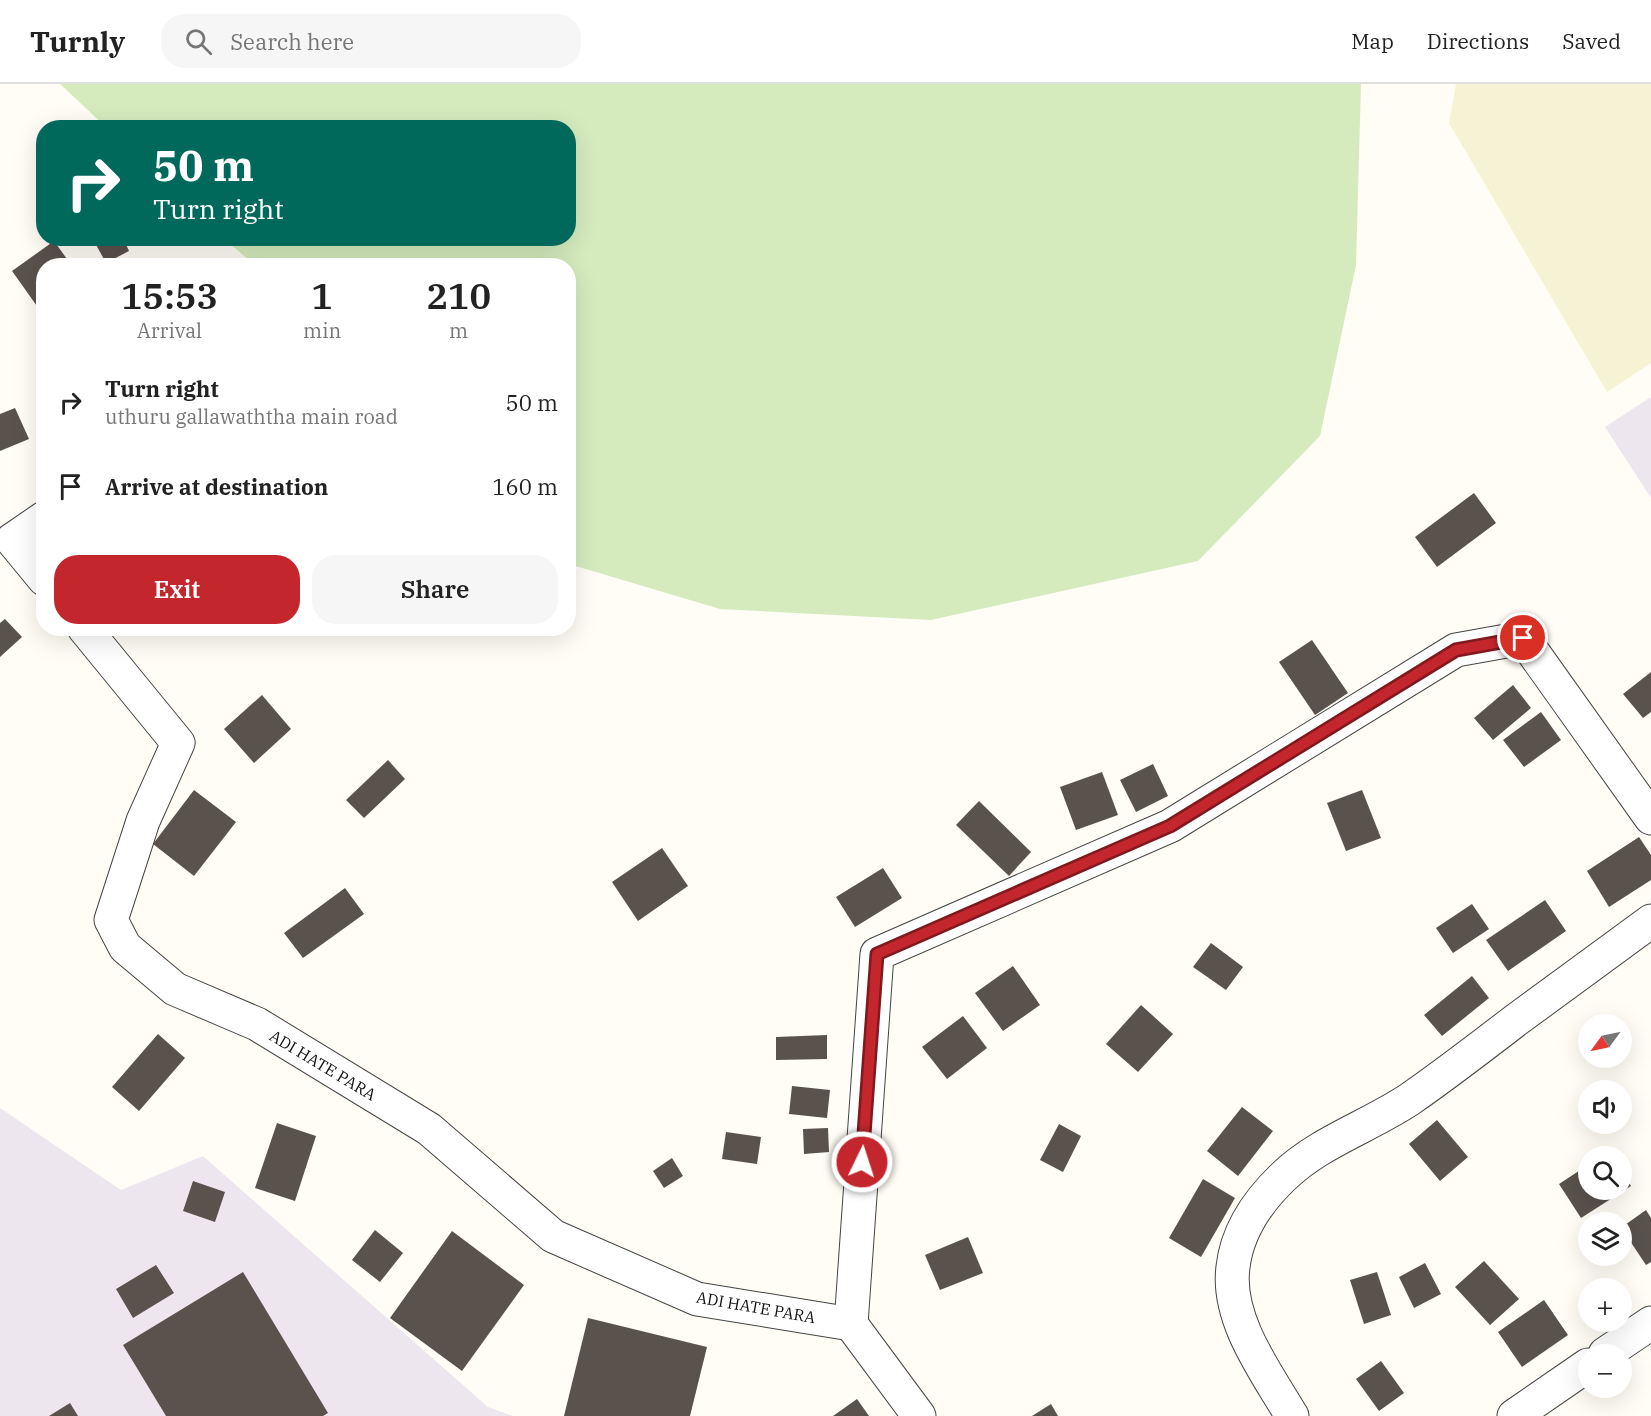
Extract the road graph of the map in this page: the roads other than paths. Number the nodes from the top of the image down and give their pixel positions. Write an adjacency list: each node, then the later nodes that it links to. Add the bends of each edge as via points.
1 (36, 523): 2 (street)
2 (6, 544): 3 (street)
3 (36, 572)
4 (91, 636): 8 (street, ADI HATE PARA, via 178,743 143,821 111,921 125,947 174,989 257,1024 429,1129 553,1236 697,1299)
5 (1651, 819): 8 (street, via 1523,638 1456,650 1170,826 877,954)
6 (1651, 921): 12 (street, via 1410,1098 1333,1140 1300,1163 1275,1184 1254,1211 1236,1250 1234,1299 1239,1322)
7 (1651, 1323): 9 (street)
8 (851, 1324): 11 (street)
9 (1620, 1344)
10 (1578, 1372): 13 (street)
11 (920, 1416)
12 (1292, 1416)
13 (1514, 1416)

